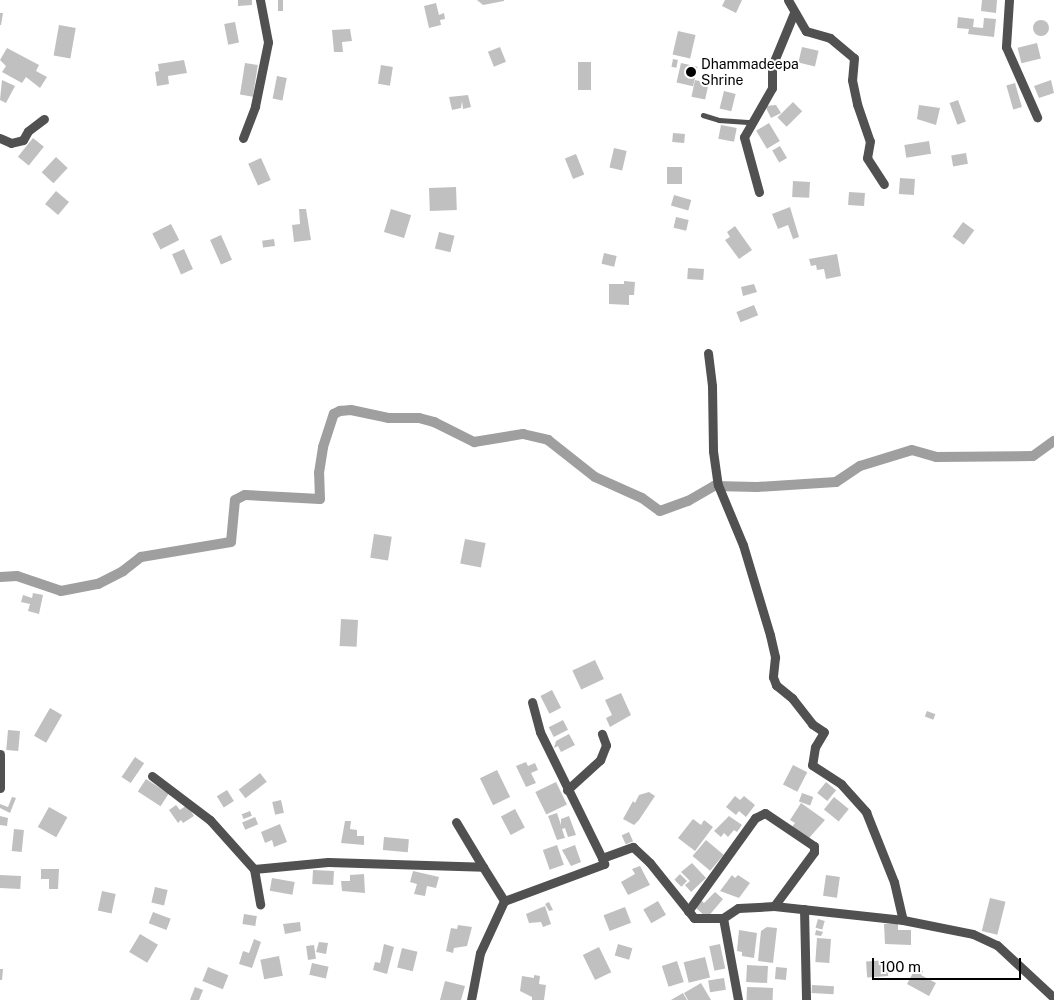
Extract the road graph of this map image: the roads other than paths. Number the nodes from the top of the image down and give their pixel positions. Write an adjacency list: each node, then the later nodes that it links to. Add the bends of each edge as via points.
1 (260, 0): 10 (street, via 268,42 255,106)
2 (788, 0): 4 (street)
3 (1008, 0): 6 (street, via 1006,46)
4 (794, 14): 8 (street, via 772,66 772,88); 11 (street, via 806,31 830,38 854,58 852,80 856,104 870,141 867,158)
5 (703, 115): 8 (lane, via 718,120)
6 (1037, 117)
7 (44, 119): 9 (street, via 28,131 23,140 11,143)
8 (750, 122): 12 (street, via 744,138)
9 (0, 138)
10 (243, 138)
11 (884, 184)
12 (759, 192)
13 (708, 353): 30 (street, via 718,486 743,545 770,635 775,657 773,677 776,685 792,698 812,724 824,732 815,748 812,765 840,784 866,812 894,882)
14 (532, 702): 19 (street, via 540,732)
15 (602, 734): 19 (street, via 606,745 600,760)
16 (0, 754): 18 (street)
17 (152, 776): 23 (street, via 210,820)
18 (0, 788)
19 (567, 790): 21 (street)
20 (456, 822): 22 (street)
21 (602, 858): 24 (street, via 604,864); 28 (street, via 633,847 650,863)
22 (483, 867): 23 (street, via 328,862); 24 (street)
23 (254, 869): 25 (street)
24 (504, 901): 32 (street, via 480,953)
25 (260, 904)
26 (774, 906): 27 (street); 28 (street, via 814,852 814,846 765,813 755,818); 29 (street, via 738,908)
27 (804, 908): 30 (street); 34 (street)
28 (688, 912): 29 (street, via 694,918)
29 (723, 918): 33 (street)
30 (903, 920): 31 (street, via 973,934 997,945)
31 (1054, 998)
32 (472, 1000)
33 (738, 1000)
34 (806, 1000)

